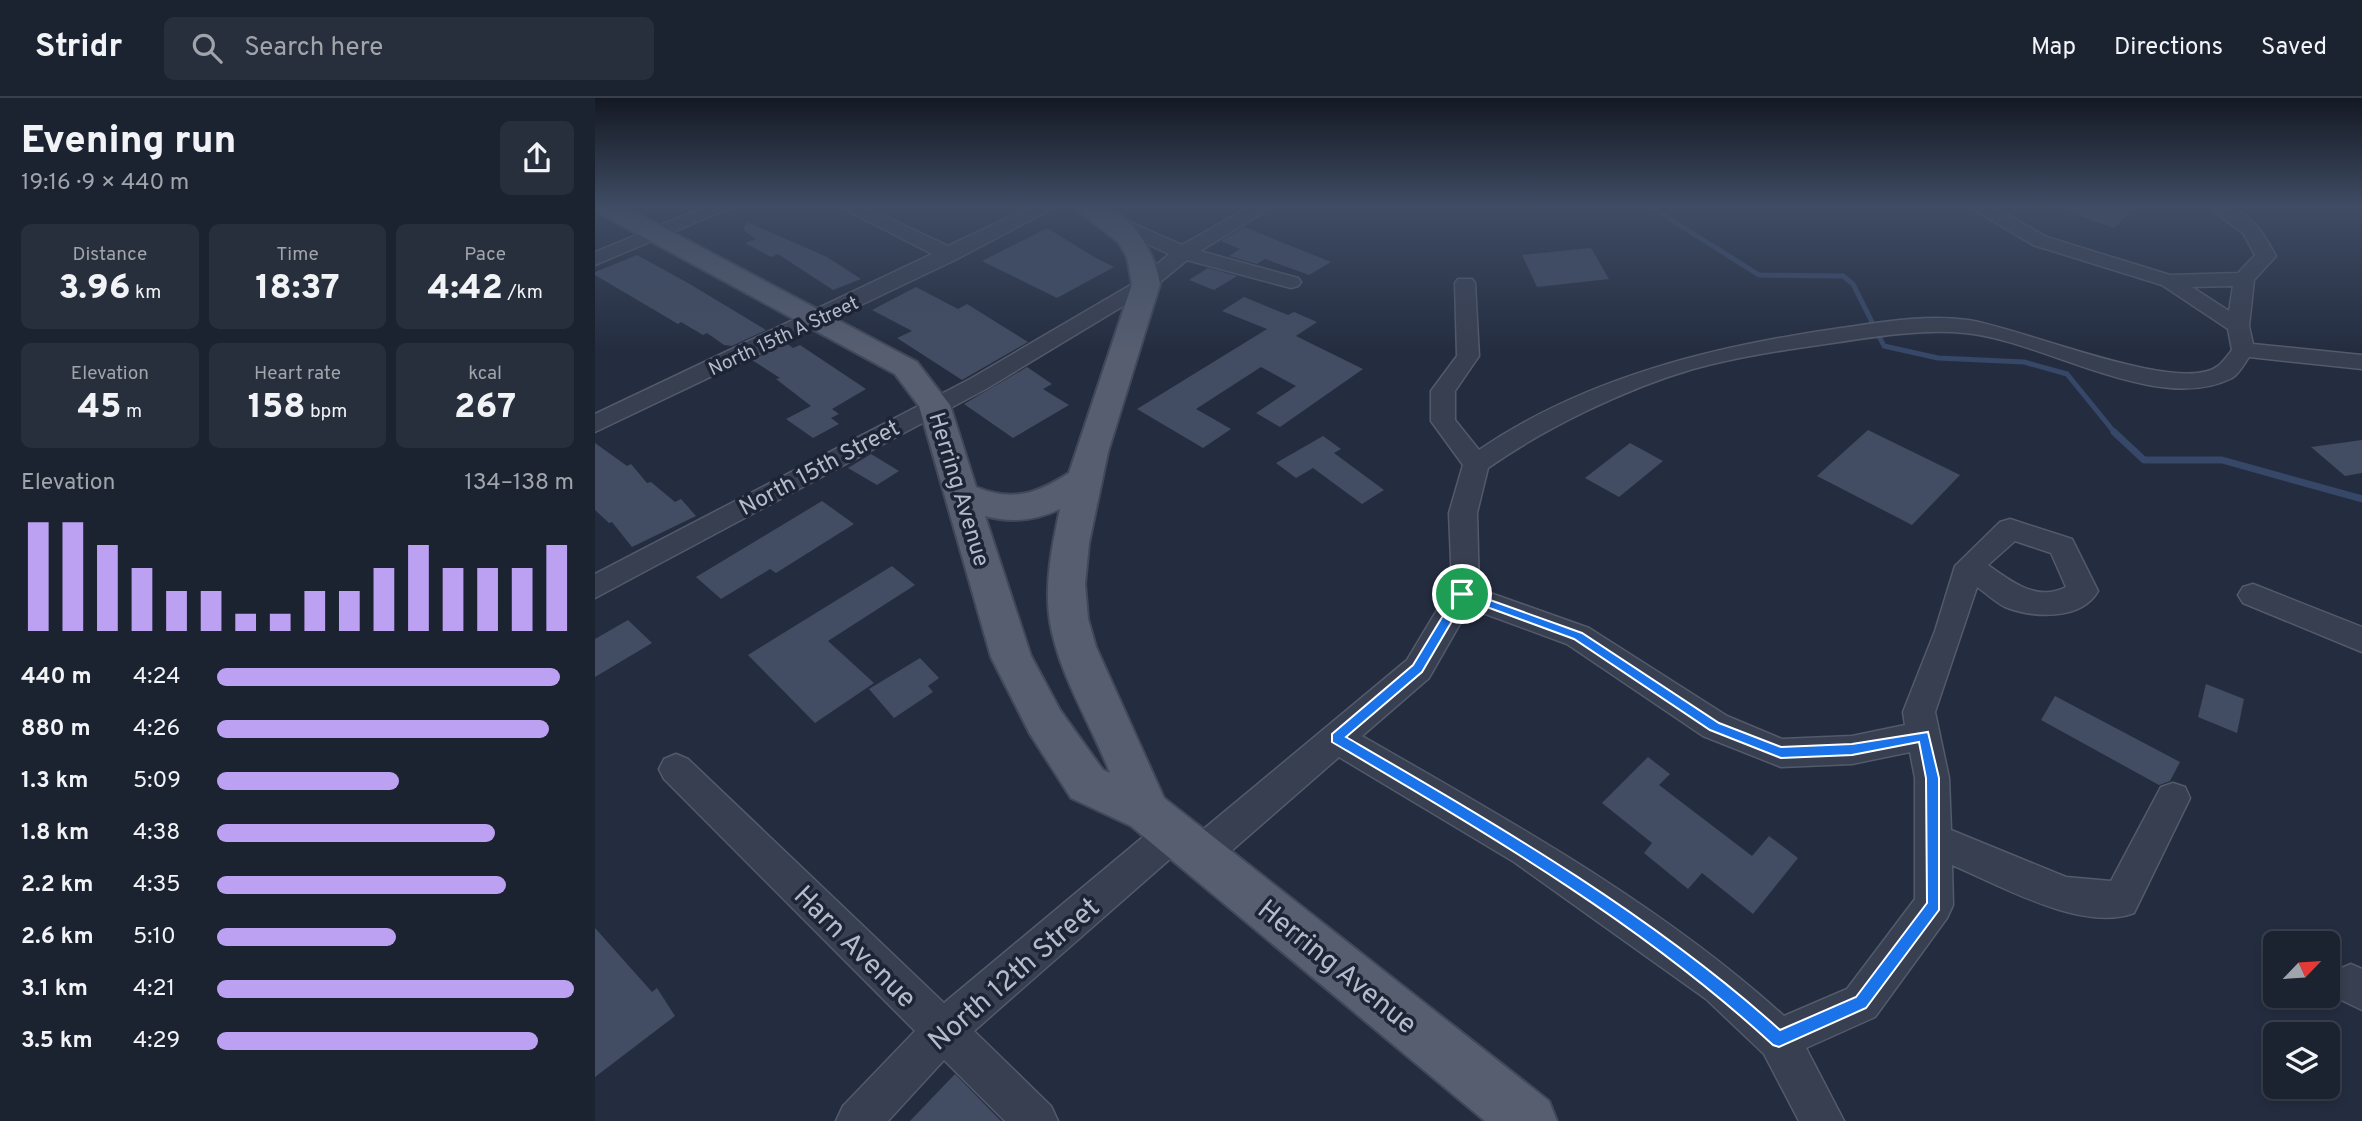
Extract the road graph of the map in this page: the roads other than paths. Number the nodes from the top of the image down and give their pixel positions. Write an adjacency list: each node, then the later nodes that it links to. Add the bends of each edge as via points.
1 (692, 255): 13 (main road, Herring Avenue)
2 (950, 255): 13 (street, North 15th A Street)
3 (1141, 255): 12 (main road, Herring Avenue)
4 (1181, 255): 12 (street, North 15th Street)
5 (1189, 255): 10 (street)
6 (2085, 255): 9 (street)
7 (2265, 255): 8 (street)
8 (2244, 279): 9 (street); 14 (street)
9 (2169, 281): 14 (street)
10 (1291, 282)
11 (1465, 283): 19 (street, via 1468,356 1443,391 1443,421)
12 (1146, 284): 17 (street, North 15th Street, via 978,384); 20 (main road, Herring Avenue)
13 (814, 321): 17 (main road, Herring Avenue, via 906,368); 18 (street, North 15th A Street)
14 (2238, 326): 15 (street)
15 (2243, 350): 16 (street); 19 (street, via 2226,372 2199,380 2169,380 2126,373 1967,326 1904,326 1841,334 1685,364 1592,400 1515,437)
16 (2362, 362)
17 (934, 405): 21 (main road, Herring Avenue); 23 (street, North 15th Street)
18 (595, 424)
19 (1476, 464): 24 (street, via 1463,513 1467,585)
20 (1086, 478): 21 (main road, via 1050,500 1022,509 991,508); 31 (main road, Herring Avenue, via 1067,561 1069,617 1078,655 1121,745)
21 (963, 495): 31 (main road, Herring Avenue, via 1011,657 1045,722 1087,784)
22 (1969, 566): 27 (street, via 1919,712)
23 (595, 587)
24 (1462, 594): 27 (street, via 1578,636 1715,726 1781,753 1852,750); 28 (street, North 12th Street, via 1418,668)
25 (2253, 595): 26 (street)
26 (2362, 640)
27 (1924, 735): 32 (street, via 1932,778)
28 (1336, 738): 31 (street, North 12th Street); 34 (street, via 1527,850 1720,985)
29 (676, 769): 33 (street, Harn Avenue)
30 (2173, 798): 32 (street, via 2121,900 2066,895)
31 (1174, 833): 33 (street, North 12th Street); 37 (main road, Herring Avenue)
32 (1933, 840): 34 (street, via 1934,905 1861,1003)
33 (943, 1031): 35 (street, North 12th Street); 36 (street, Harn Avenue)
34 (1779, 1039): 38 (street)
35 (858, 1121)
36 (1036, 1121)
37 (1529, 1121)
38 (1822, 1121)

